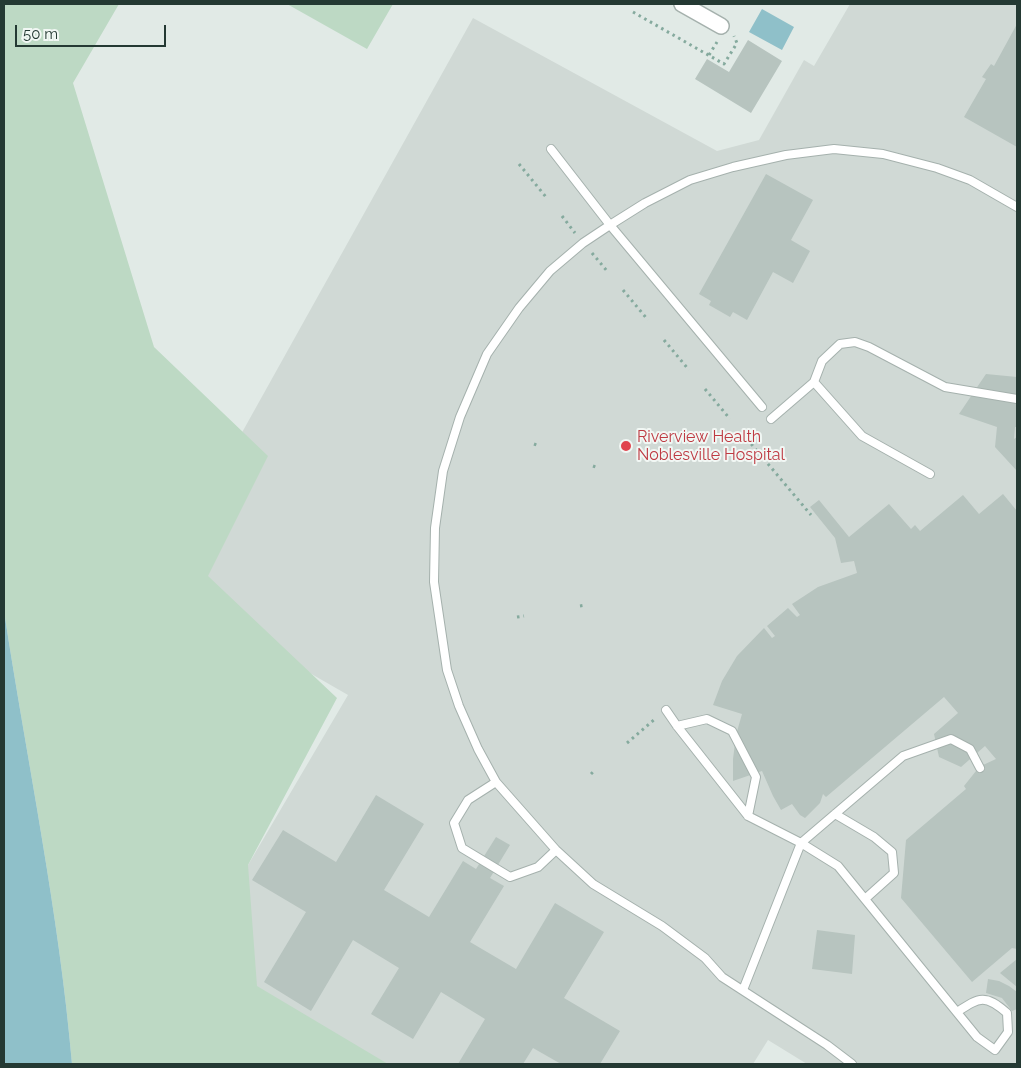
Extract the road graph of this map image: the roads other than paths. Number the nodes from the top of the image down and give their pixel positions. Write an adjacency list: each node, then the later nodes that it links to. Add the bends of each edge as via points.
1 (682, 4): 2 (street)
2 (726, 28)
3 (551, 149): 5 (lane)
4 (1017, 207): 5 (lane, via 970,180 937,168 883,154 834,149 786,155 690,180)
5 (610, 225): 8 (lane); 14 (lane, via 550,271 492,346 460,417 443,471 435,528 434,582 447,670 478,750)
6 (814, 382): 7 (lane, via 822,361 840,344 855,342 945,387); 9 (lane); 10 (lane, via 862,436)
7 (1017, 399)
8 (762, 407)
9 (771, 419)
10 (930, 474)
11 (666, 710): 12 (lane)
12 (677, 726): 16 (lane); 16 (lane, via 708,719 732,731 756,777)
13 (980, 768): 15 (lane, via 970,749 951,739 903,756)
14 (496, 782): 18 (lane); 18 (lane, via 468,800 454,823 462,848 510,877 538,867)
15 (835, 814): 17 (lane); 19 (lane, via 892,852 894,873)
16 (748, 816): 17 (lane)
17 (801, 843): 19 (lane, via 838,866); 20 (lane)
18 (556, 850): 20 (lane, via 593,884 662,926 705,958 722,977)
19 (865, 899): 21 (lane)
20 (743, 990): 22 (lane, via 827,1044)
21 (958, 1012): 21 (lane, via 976,1000 992,1000 1007,1013 1008,1032 995,1050 977,1037)
22 (852, 1064)

